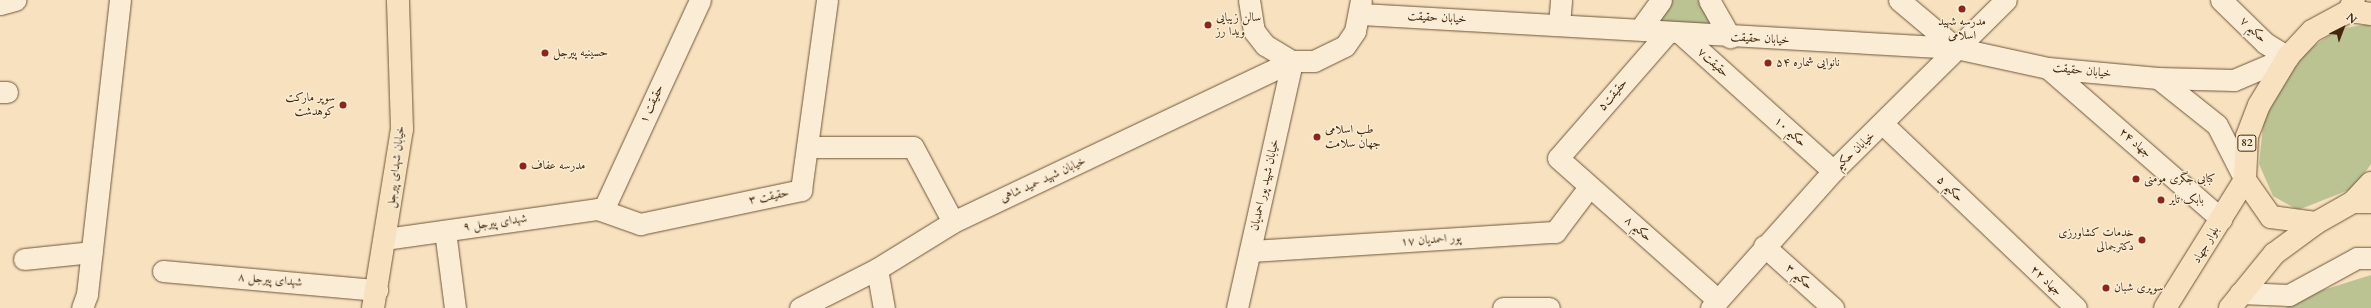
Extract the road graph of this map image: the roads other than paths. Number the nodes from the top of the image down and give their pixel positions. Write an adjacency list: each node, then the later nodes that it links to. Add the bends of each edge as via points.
1 (14, 0): 13 (street)
2 (120, 0): 43 (street)
3 (398, 0): 40 (main road, خیابان شهدای پیرجل, via 402,129)
4 (700, 0): 35 (street, حقیقت ۱)
5 (827, 0): 28 (street, حقیقت ۳)
6 (1249, 0): 23 (street, via 1254,31 1264,45)
7 (1561, 0): 17 (street)
8 (1661, 0): 18 (street)
9 (1709, 0): 20 (street)
10 (1899, 0): 21 (street)
11 (2006, 0): 21 (street, خیابان حکیم)
12 (2221, 0): 22 (street, حکیم ۷, via 2265,43)
13 (0, 4)
14 (2352, 5): 16 (main road, 82); 22 (main road, 82, via 2312,31)
15 (1361, 7): 17 (street, خیابان حقیقت); 23 (street, via 1345,46 1330,56 1314,61)
16 (2371, 14)
17 (1559, 24): 18 (street, خیابان حقیقت)
18 (1641, 28): 19 (street, خیابان حقیقت)
19 (1674, 32): 20 (street, خیابان حقیقت); 26 (street, حقیقت۷); 29 (street, حقیقت۵)
20 (1730, 37): 21 (street, خیابان حقیقت)
21 (1956, 48): 24 (street, خیابان حقیقت); 27 (street, خیابان حکیم)
22 (2288, 57): 25 (street, خیابان حقیقت, via 2234,80); 31 (main road, 82, via 2259,105 2247,137)
23 (1292, 61): 37 (street, خیابان شهید حمید شاهی); 42 (street, خیابان شهید پور احمدیان)
24 (2048, 68): 25 (street, خیابان حقیقت); 36 (street, جهاد ۲۴)
25 (2158, 78): 31 (street, via 2217,125)
26 (1747, 93): 30 (street, حکیم ۱۰)
27 (1884, 125): 30 (street, خیابان حکیم); 44 (street, حکیم ۵)
28 (807, 147): 35 (street, حقیقت ۳, via 802,190 640,224); 37 (street, via 913,147)
29 (1558, 158): 33 (street, حکیم ۸)
30 (1833, 171): 41 (street, خیابان حکیم)
31 (2245, 180): 36 (main road, بلوار جهاد / 82); 38 (main road, via 2271,217)
32 (2371, 183): 34 (main road)
33 (1589, 187): 42 (street, پور احمدیان ۱۷, via 1555,232); 51 (street, حکیم ۸)
34 (2362, 202): 38 (main road)
35 (601, 208): 39 (street, شهدای پیرجل ۹)
36 (2221, 219): 61 (main road, بلوار جهاد / 82)
37 (954, 222): 47 (street, خیابان شهید حمید شاهی)
38 (2316, 223): 50 (main road, via 2274,254)
39 (445, 231): 40 (street, شهدای پیرجل ۹); 53 (street)
40 (386, 239): 49 (main road, خیابان شهدای پیرجل)
41 (1764, 246): 51 (street, خیابان حکیم); 59 (street, حکیم ۳)
42 (1250, 251): 56 (street, خیابان شهید پور احمدیان)
43 (92, 252): 45 (street); 52 (street, via 87,294)
44 (2017, 254): 60 (street, جهاد ۲۲)
45 (24, 258)
46 (2371, 258): 50 (street, via 2357,258 2289,295)
47 (877, 269): 54 (street, خیابان شهید حمید شاهی); 55 (street)
48 (163, 271): 49 (street, شهدای پیرجل ۸)
49 (375, 299)
50 (2235, 300): 62 (street)
51 (1715, 304)
52 (82, 308)
53 (456, 308)
54 (800, 308)
55 (884, 308)
56 (1237, 308)
57 (1503, 308): 58 (street)
58 (1549, 308)
59 (1833, 308)
60 (2076, 308)
61 (2165, 308)
62 (2259, 308)

